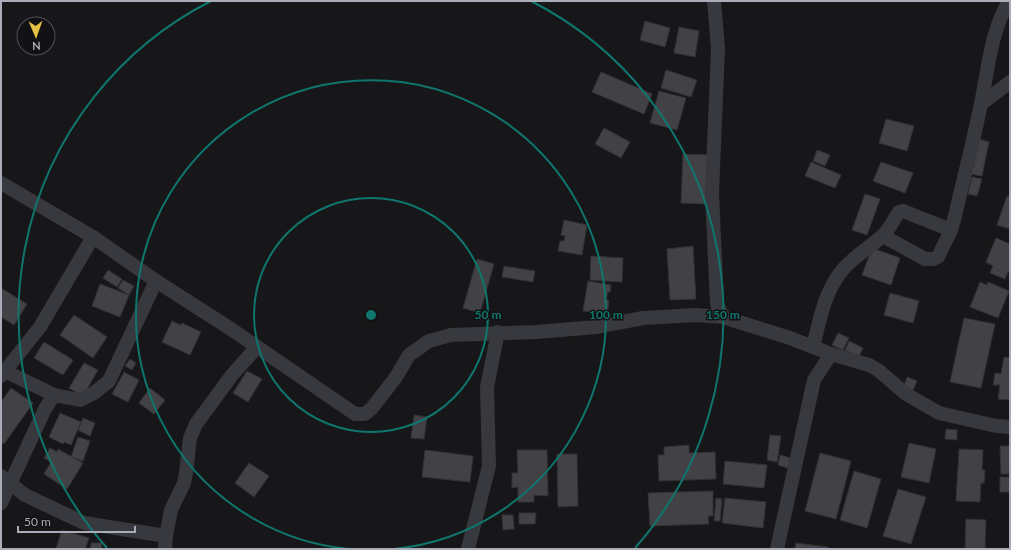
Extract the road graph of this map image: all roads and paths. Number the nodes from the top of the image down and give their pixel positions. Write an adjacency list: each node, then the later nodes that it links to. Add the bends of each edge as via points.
1 (714, 1): 10 (street, via 718,49 712,193 717,304)
2 (1009, 1): 4 (street, via 1002,13 995,38)
3 (1010, 82): 4 (street)
4 (981, 104): 6 (street)
5 (1, 183): 8 (street)
6 (951, 230): 7 (street, via 903,211 899,212); 7 (street, via 938,257 934,259 925,259)
7 (883, 236): 13 (street, via 854,258 839,274 827,297)
8 (93, 237): 9 (street); 15 (street, via 40,327)
9 (156, 281): 12 (street); 16 (street, via 108,381 94,393 80,400)
10 (723, 317): 11 (street, via 696,315 643,318 596,328); 13 (street)
11 (498, 332): 12 (street, via 451,335 429,341 409,355 396,377 366,414 355,414); 21 (street, via 487,387 489,466)
12 (257, 347): 20 (street, via 232,375 196,424 190,438 184,483 171,510)
13 (813, 348): 14 (street)
14 (832, 354): 17 (street, via 869,365 906,394 939,413); 22 (street, via 814,380)
15 (3, 373): 16 (street)
16 (54, 395): 18 (street)
17 (1010, 427)
18 (6, 480): 19 (street); 20 (street, via 25,495 84,523)
19 (1, 503)
20 (166, 542)
21 (468, 549)
22 (777, 549)

